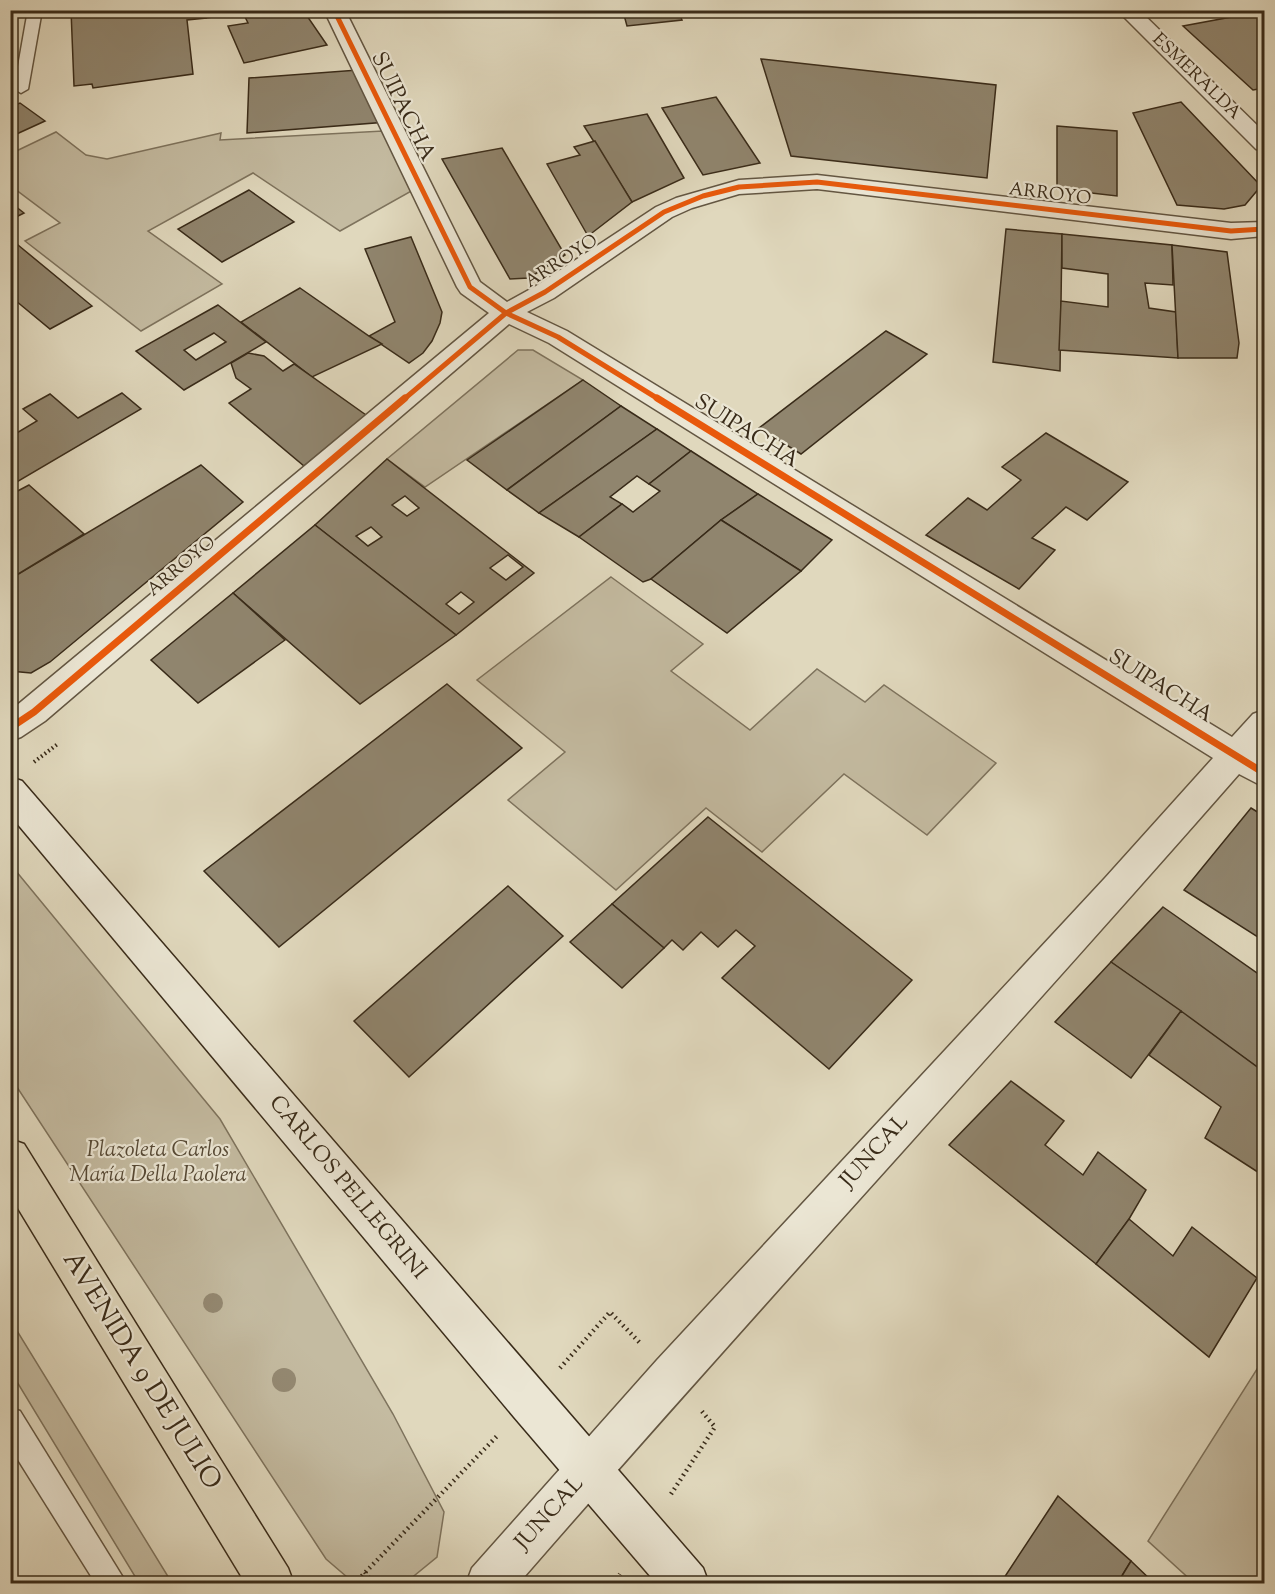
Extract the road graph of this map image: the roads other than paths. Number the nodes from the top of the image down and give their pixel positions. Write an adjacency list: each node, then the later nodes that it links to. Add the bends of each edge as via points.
1 (35, 10): 4 (lane)
2 (334, 10): 7 (street, SUIPACHA, via 470,287)
3 (1127, 10): 5 (street, ESMERALDA)
4 (21, 88)
5 (1264, 144)
6 (1264, 229): 7 (street, ARROYO, via 1232,231 817,182 772,182 719,190 664,212 545,292)
7 (506, 313): 9 (street, ARROYO, via 43,705); 10 (street, SUIPACHA, via 558,337)
8 (1264, 723): 10 (street, JUNCAL)
9 (10, 728)
10 (1250, 764): 14 (street, JUNCAL, via 1117,889)
11 (10, 791): 14 (street, CARLOS PELLEGRINI)
12 (10, 1158): 16 (highway, AVENIDA 9 DE JULIO)
13 (10, 1421): 15 (lane)
14 (588, 1471): 17 (street, JUNCAL); 18 (street, CARLOS PELLEGRINI)
15 (113, 1584)
16 (272, 1584)
17 (488, 1584)
18 (687, 1584)

